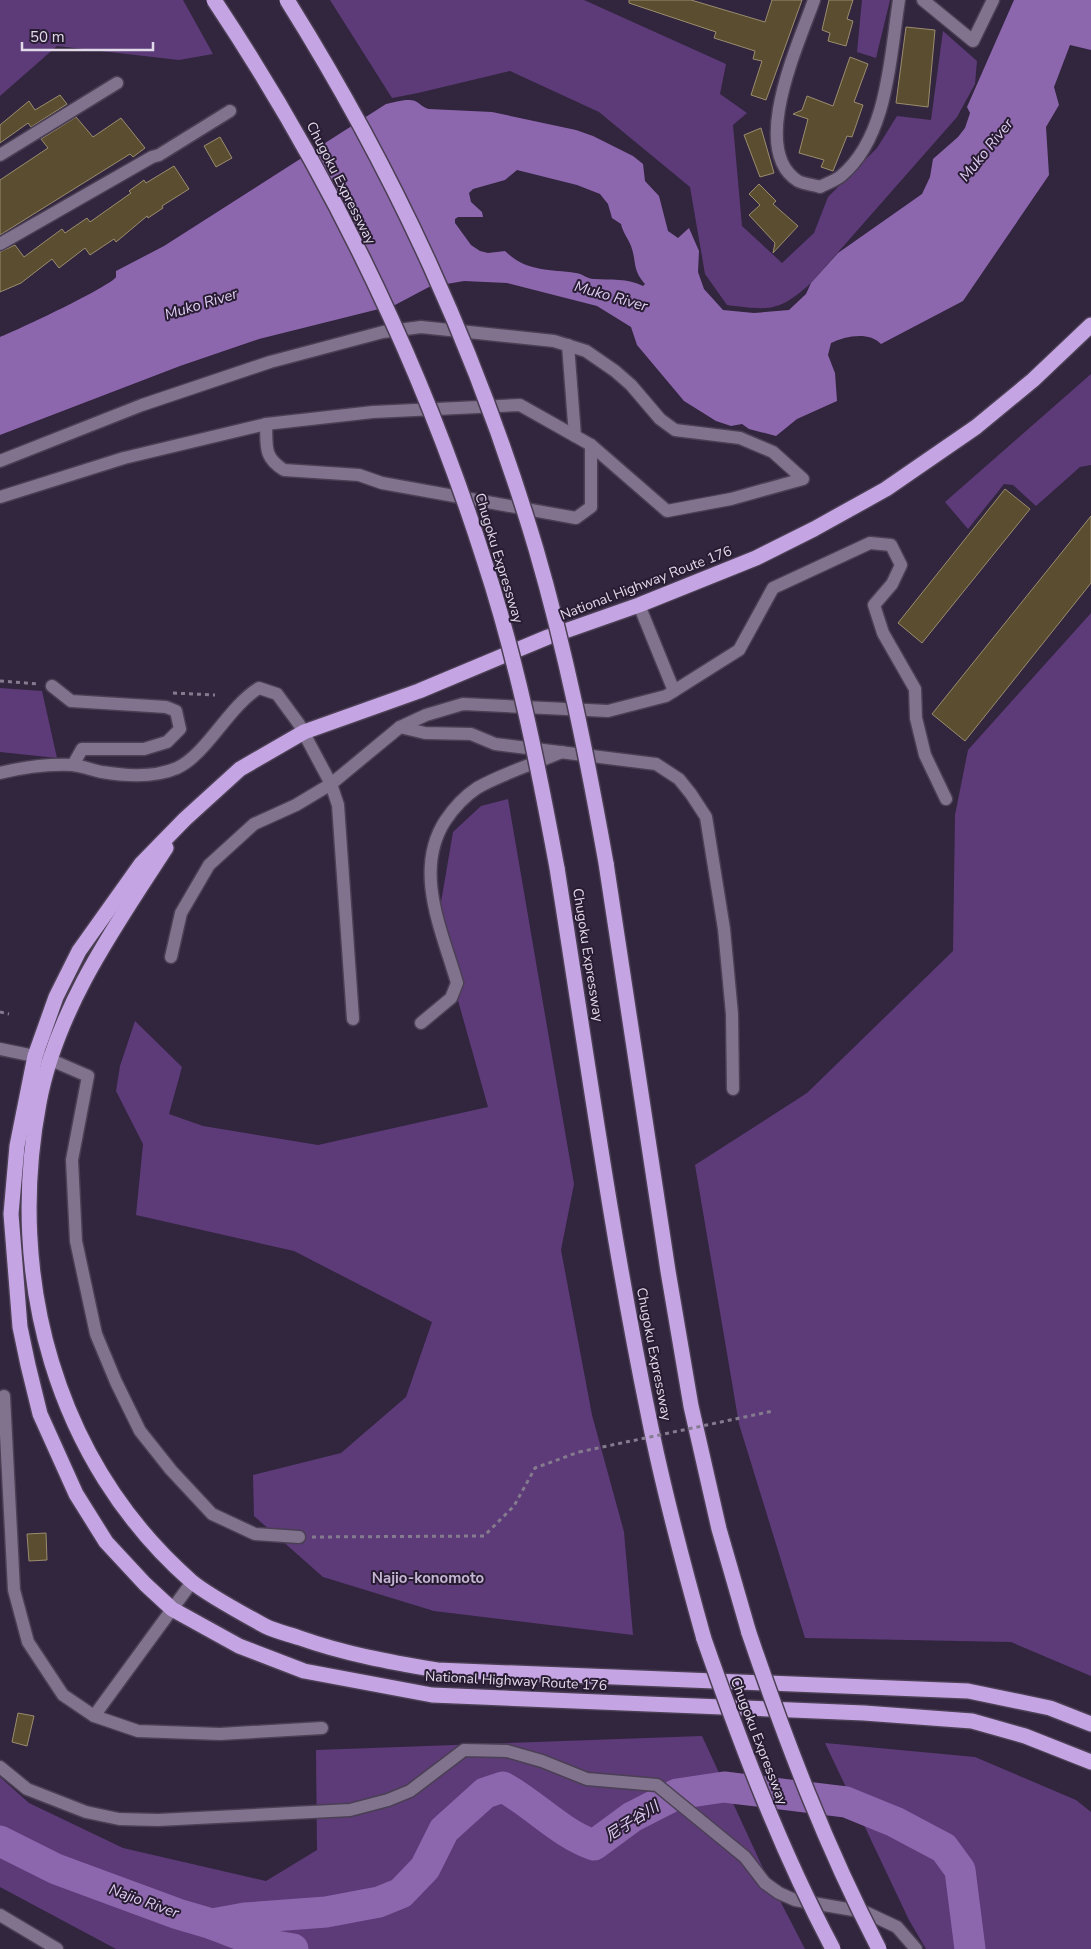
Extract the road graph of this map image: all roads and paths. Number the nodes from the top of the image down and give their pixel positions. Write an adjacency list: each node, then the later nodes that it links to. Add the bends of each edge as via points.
1 (214, 0): 50 (highway, Chugoku Expressway, bridge, via 285,112 333,200 417,378 485,562 540,773 623,1280 674,1532 704,1639 739,1740 775,1829)
2 (287, 0): 51 (highway, Chugoku Expressway, bridge, via 394,185 437,276 510,466 561,641 584,744 606,863 691,1406 719,1529 781,1729 816,1818)
3 (814, 0): 4 (street, via 778,104 775,135 784,165 798,181 820,187 840,177 859,158 872,134 882,104)
4 (899, 0)
5 (923, 0): 6 (street, via 973,41)
6 (993, 0)
7 (117, 83): 9 (street)
8 (230, 111): 10 (street, via 159,155)
9 (0, 155)
10 (0, 244)
11 (1091, 325): 18 (highway, National Highway Route 176, via 1033,380 976,426 886,489 756,558)
12 (568, 345): 14 (street); 15 (street, via 586,351 615,371 660,419 675,430 740,438 773,452 803,479 731,499 667,511); 16 (street, via 421,327 383,332 270,362 142,405)
13 (266, 424): 14 (street, via 373,412 520,405); 15 (street, via 267,454 284,470 359,475 382,483 576,518 591,507); 17 (street, via 124,458)
14 (575, 436): 15 (street)
15 (591, 445)
16 (0, 461)
17 (0, 497)
18 (639, 605): 20 (street); 22 (highway, National Highway Route 176)
19 (52, 686): 24 (street, via 71,701 166,707 176,712 180,729 168,742 144,749 82,749)
20 (674, 692): 21 (street, via 608,712 464,704); 27 (street, via 740,650 773,588 870,543 890,545 901,565 892,584 874,605 883,633 915,689 916,718 925,755)
21 (400, 727): 23 (street, via 425,733 471,734 495,744); 26 (street)
22 (304, 732): 24 (street, via 277,694 258,688 244,697 197,752 178,767 129,776); 26 (street); 28 (highway, National Highway Route 176, via 240,769)
23 (562, 752): 33 (street, via 477,788 453,810 438,832 430,858 430,889 456,983 451,998); 37 (street, via 656,764 680,779 706,817 724,929 731,1004)
24 (73, 765): 25 (street, via 29,766)
25 (0, 773)
26 (331, 784): 29 (street, via 296,805 254,824 209,865 181,913); 32 (street, via 338,805)
27 (946, 799)
28 (184, 819): 35 (highway, National Highway Route 176, via 141,864 79,951 56,997); 36 (highway, National Highway Route 176, via 106,941 70,1009)
29 (171, 957)
30 (0, 1012): 31 (path)
31 (9, 1014)
32 (353, 1020)
33 (421, 1023)
34 (0, 1049): 35 (street)
35 (35, 1056): 36 (street); 42 (highway, National Highway Route 176, via 17,1146 11,1214 20,1326 40,1414 76,1494 106,1542)
36 (51, 1060): 40 (street, via 88,1076 72,1160 76,1241 96,1334 140,1431 212,1514 256,1534); 41 (highway, National Highway Route 176, via 39,1102 28,1231 36,1305 50,1361 72,1418 98,1469 146,1535)
37 (732, 1089)
38 (4, 1396): 43 (street, via 14,1590 28,1642 63,1695)
39 (773, 1411): 40 (path, bridge, via 579,1452 535,1468 514,1506 484,1536)
40 (299, 1537)
41 (192, 1582): 42 (street); 44 (highway, National Highway Route 176, via 267,1627 368,1659 437,1670 968,1691 1050,1708)
42 (172, 1609): 43 (street); 46 (highway, National Highway Route 176, via 240,1646 304,1672 432,1695 864,1713 972,1721 1025,1736)
43 (94, 1716): 45 (street, via 138,1731 220,1734)
44 (1091, 1724)
45 (322, 1728)
46 (1091, 1762)
47 (0, 1767): 52 (street, via 27,1789 86,1812 119,1819 158,1820 350,1810 410,1791 464,1750 507,1751 587,1779 657,1785 745,1857 765,1883 779,1893 795,1900 865,1912 896,1927)
48 (0, 1915): 49 (street)
49 (57, 1949)
50 (833, 1949)
51 (879, 1949)
52 (916, 1949)

